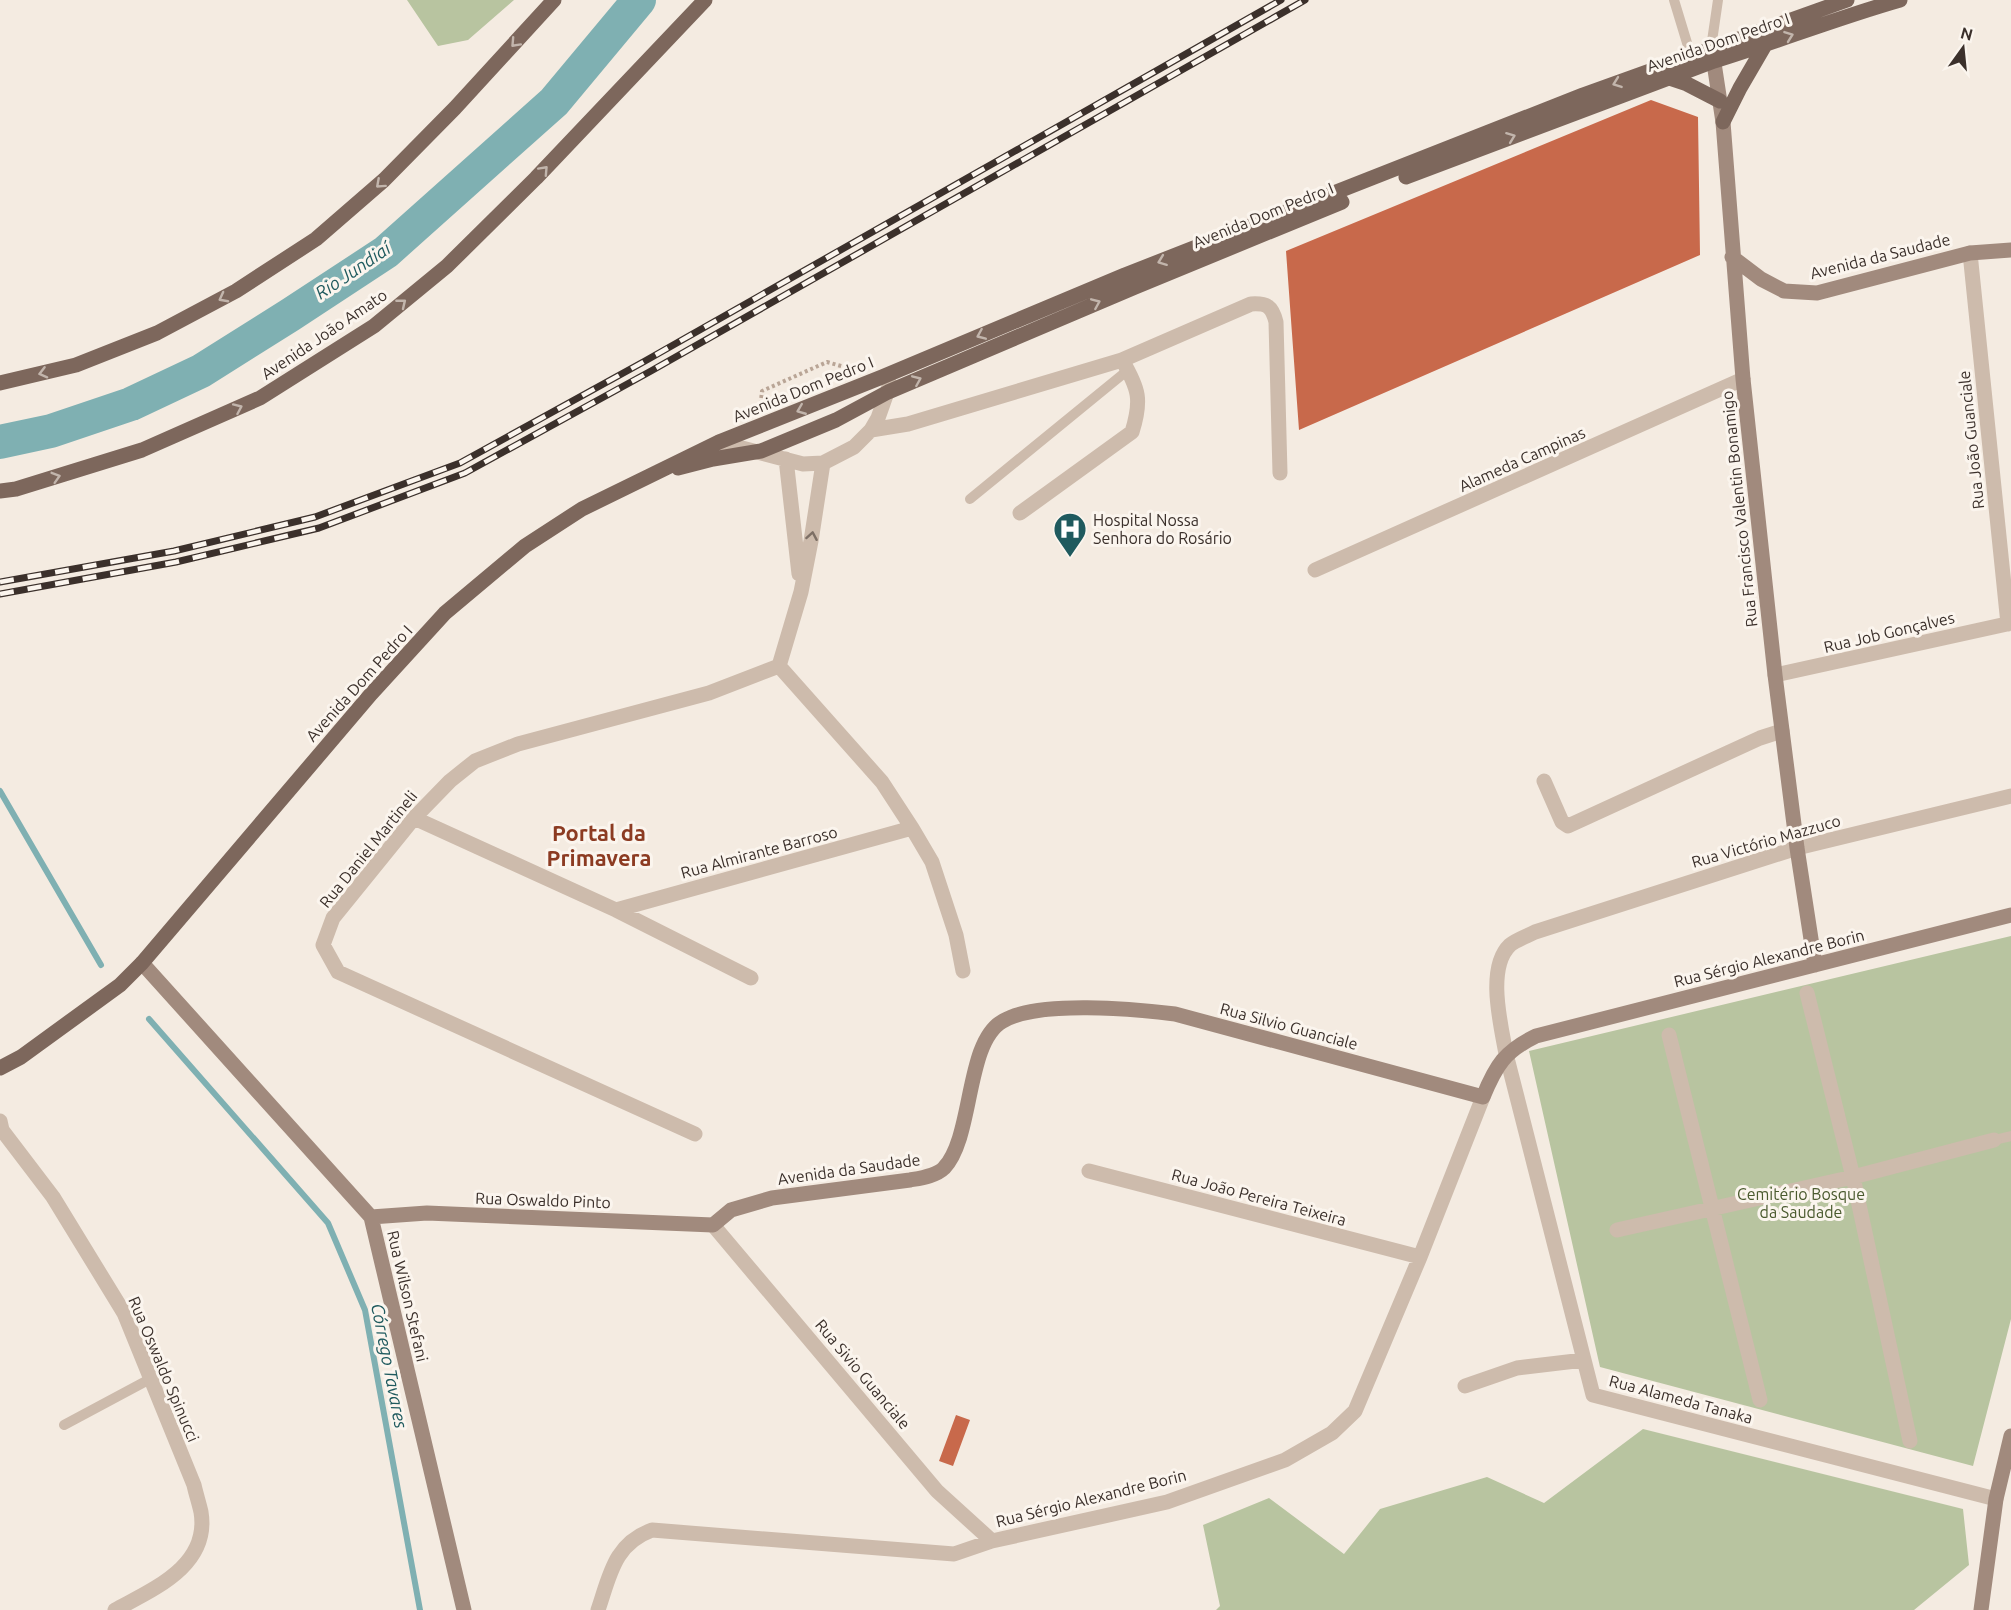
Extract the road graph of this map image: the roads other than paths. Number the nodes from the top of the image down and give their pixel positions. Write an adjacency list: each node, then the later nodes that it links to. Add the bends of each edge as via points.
1 (555, 0): 19 (main road, one-way to 19, via 384,180 316,239 236,291 157,333 76,365)
2 (705, 0): 28 (main road, Avenida João Amato, one-way to 2, via 142,450 249,403 374,326 447,266)
3 (1674, 0): 9 (lane)
4 (1719, 0): 8 (lane)
5 (1847, 0): 8 (main road, Avenida Dom Pedro I)
6 (1900, 0): 7 (main road, Avenida Dom Pedro I, one-way to 6)
7 (1766, 45): 8 (main road, Avenida Dom Pedro I); 12 (main road)
8 (1712, 55): 9 (main road, Avenida Dom Pedro I); 10 (main road, Avenida Dom Pedro I); 11 (street, Rua Francisco Valentin Bonamigo)
9 (1691, 56): 17 (main road, Avenida Dom Pedro I, one-way to 17, via 1125,275)
10 (1669, 78): 11 (main road); 20 (main road, Avenida Dom Pedro I, one-way to 10, via 1361,195)
11 (1720, 101): 12 (street, Rua Francisco Valentin Bonamigo)
12 (1723, 122): 15 (street, Rua Francisco Valentin Bonamigo)
13 (2011, 250): 14 (street, Avenida da Saudade)
14 (1970, 253): 15 (street, Avenida da Saudade, via 1817,293 1784,291); 33 (street, Rua João Guanciale)
15 (1732, 257): 18 (street, Rua Francisco Valentin Bonamigo)
16 (1125, 365): 21 (street, via 908,424); 26 (street, via 1251,304 1268,306 1276,322); 29 (lane); 30 (street, via 1139,398 1132,432)
17 (887, 375): 20 (street); 22 (main road, Avenida Dom Pedro I, one-way to 22)
18 (1743, 380): 31 (street, Alameda Campinas); 35 (street, Rua Francisco Valentin Bonamigo)
19 (0, 383)
20 (888, 392): 21 (street); 23 (main road, Avenida Dom Pedro I, via 836,420)
21 (871, 430): 25 (street, via 854,447)
22 (719, 442): 23 (street); 27 (main road, Avenida Dom Pedro I)
23 (760, 451): 24 (street); 27 (main road, Avenida Dom Pedro I)
24 (786, 459): 25 (street, via 803,464); 32 (street)
25 (823, 463): 32 (street, one-way to 25)
26 (1280, 473)
27 (646, 476): 44 (main road, Avenida Dom Pedro I, via 582,509 525,546 445,613)
28 (0, 491)
29 (970, 499)
30 (1020, 513)
31 (1315, 570)
32 (801, 592): 34 (street)
33 (2009, 623): 35 (street, Rua Job Gonçalves)
34 (779, 666): 39 (street, Rua Daniel Martineli, via 709,693 518,744 475,761); 40 (street, via 882,782)
35 (1775, 675): 36 (street, Rua Francisco Valentin Bonamigo)
36 (1782, 731): 37 (street, via 1576,824 1562,822); 41 (street, Rua Francisco Valentin Bonamigo)
37 (1544, 781)
38 (2011, 796): 41 (street, Rua Victório Mazzuco)
39 (414, 818): 42 (street); 55 (street, Rua Daniel Martineli, via 333,918 323,945 338,972)
40 (912, 828): 42 (street, Rua Almirante Barroso); 46 (street, via 932,862 956,935)
41 (1797, 848): 45 (street, Rua Francisco Valentin Bonamigo); 51 (street, Rua Victório Mazzuco, via 1535,932 1510,946 1498,968 1497,998)
42 (616, 910): 47 (street)
43 (2011, 915): 45 (street, Rua Sérgio Alexandre Borin)
44 (142, 963): 52 (main road, Avenida Dom Pedro I, via 120,985); 61 (street, Rua Wilson Stefani)
45 (1815, 965): 51 (street, Rua Sérgio Alexandre Borin, via 1536,1036)
46 (963, 971)
47 (750, 978)
48 (1807, 993): 59 (street)
49 (1000, 1022): 53 (street, Rua Silvio Guanciale, via 1022,1012 1059,1009 1129,1008 1175,1014); 62 (street, Avenida da Saudade, via 979,1056 956,1148 944,1168 910,1180 772,1198 731,1210)
50 (1669, 1035): 60 (street)
51 (1506, 1054): 53 (street); 65 (street, Rua Alameda Tanaka)
52 (0, 1068)
53 (1483, 1097): 64 (street, Rua Sérgio Alexandre Borin)
54 (1, 1127): 66 (street, Rua Oswaldo Spinucci, via 53,1197 124,1313)
55 (695, 1134)
56 (2011, 1136): 57 (lane)
57 (1995, 1140): 59 (street)
58 (1089, 1171): 64 (street, Rua João Pereira Teixeira)
59 (1853, 1177): 60 (street); 71 (street)
60 (1713, 1208): 63 (street); 68 (street)
61 (371, 1217): 62 (street, Rua Oswaldo Pinto, via 427,1213); 76 (street, Rua Wilson Stefani)
62 (713, 1225): 74 (street, Rua Sivio Guanciale, via 937,1491)
63 (1617, 1230)
64 (1420, 1257): 74 (street, Rua Sérgio Alexandre Borin, via 1355,1411 1332,1433 1284,1460 1167,1502)
65 (1584, 1360): 67 (street, via 1517,1368); 73 (street, Rua Alameda Tanaka, via 1593,1395)
66 (150, 1379): 69 (lane); 75 (street, Rua Oswaldo Spinucci, via 194,1485 201,1514 199,1537 193,1556 171,1578)
67 (1465, 1386)
68 (1761, 1400)
69 (64, 1425)
70 (2011, 1436): 73 (street)
71 (1910, 1441)
72 (2011, 1493): 73 (street)
73 (1996, 1499): 78 (street)
74 (992, 1541): 77 (street, Rua Sérgio Alexandre Borin, via 954,1554 652,1530 637,1535 616,1560)
75 (115, 1610)
76 (464, 1610)
77 (598, 1610)
78 (1981, 1610)

